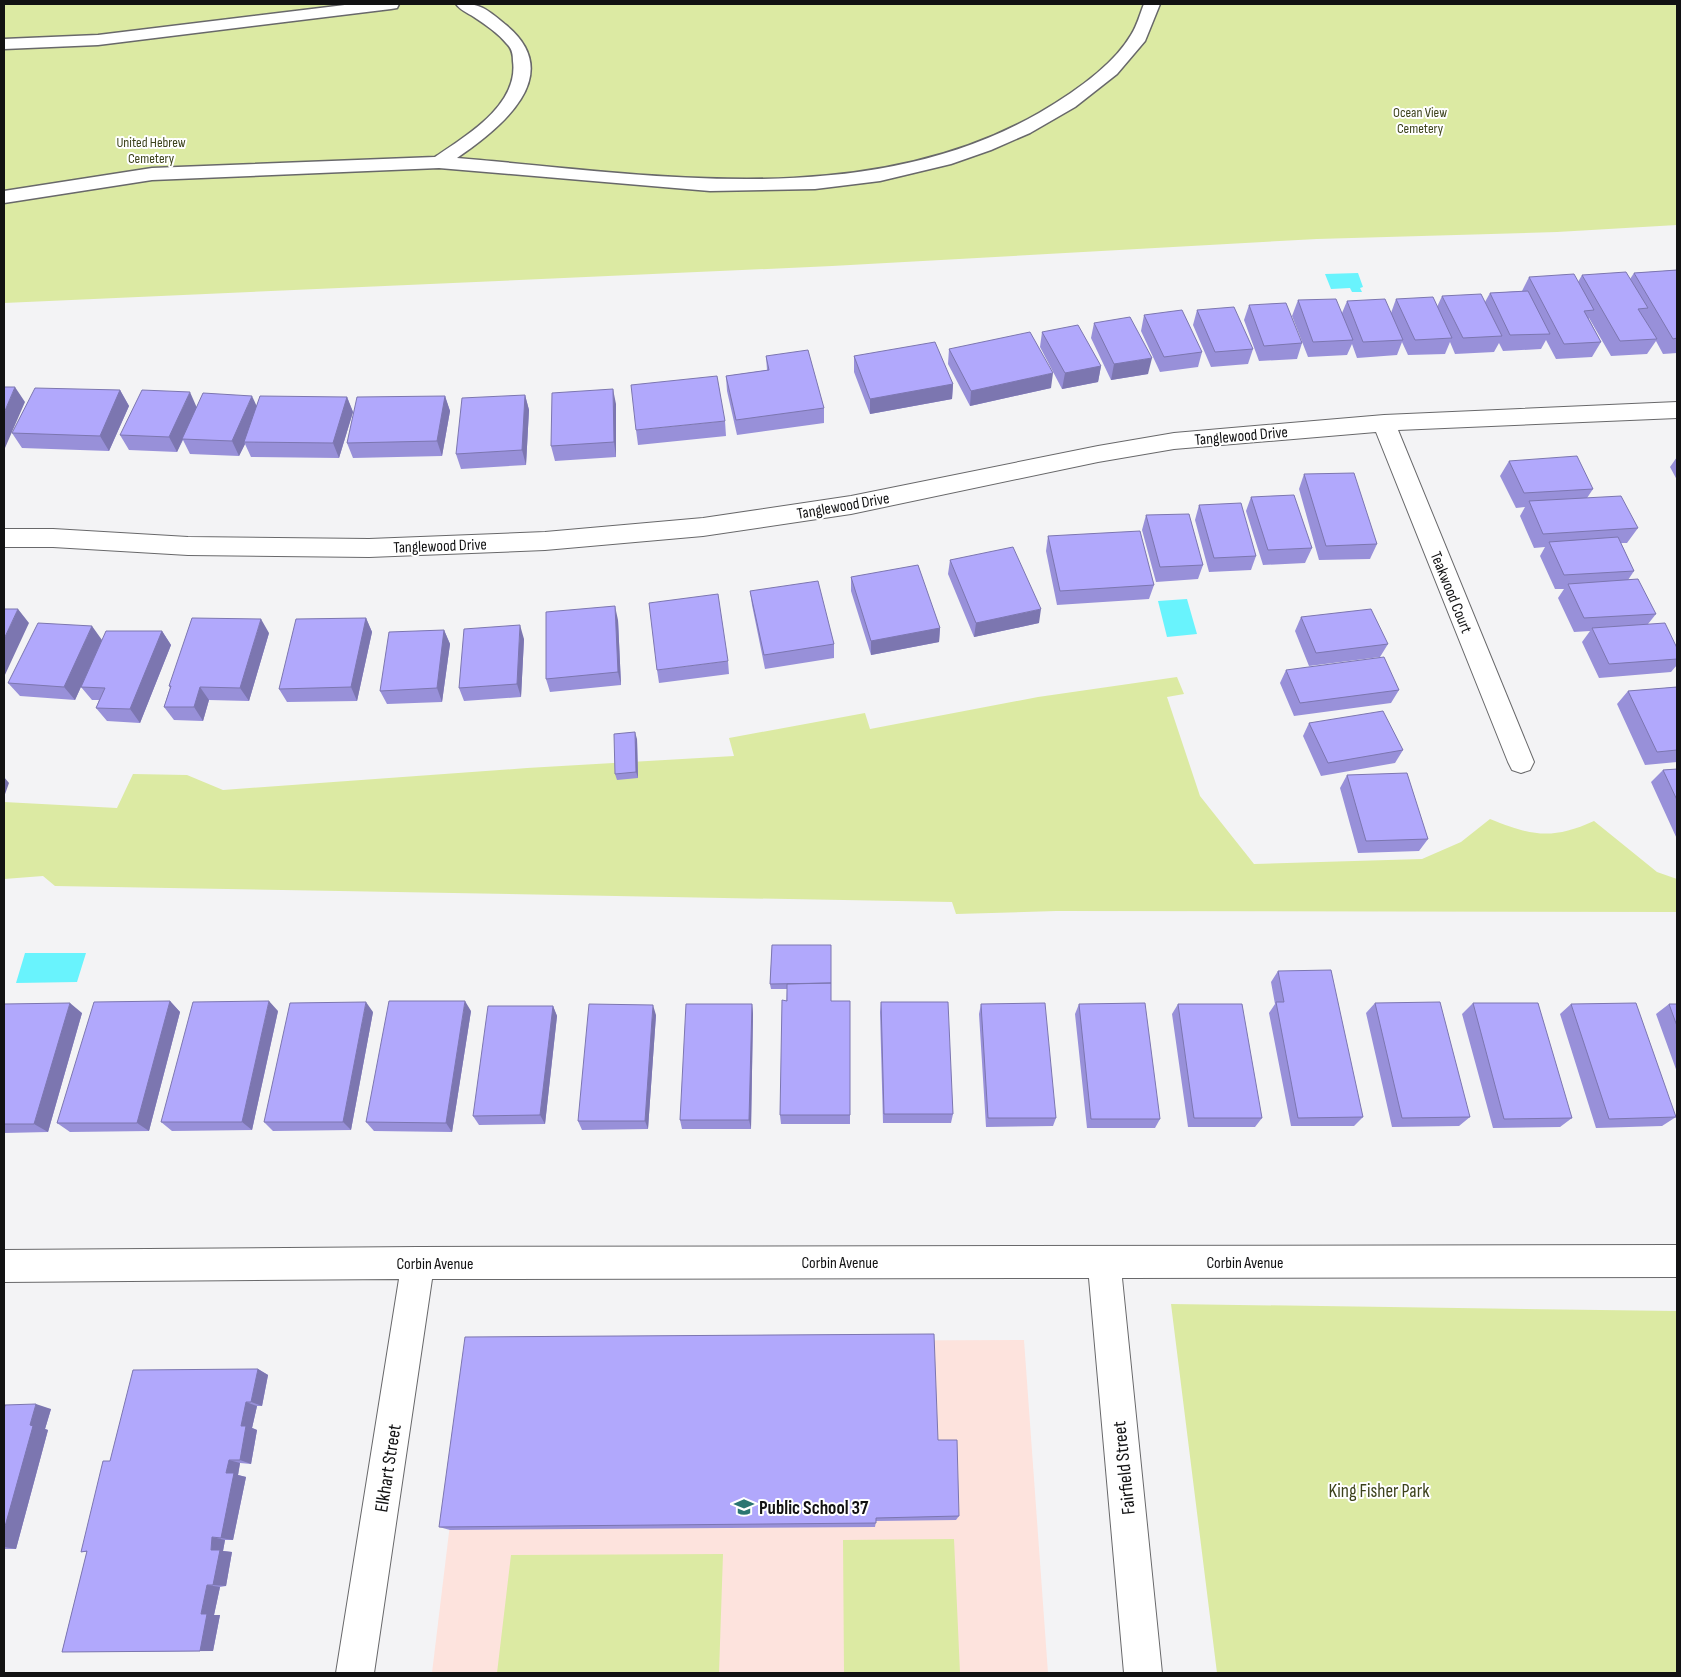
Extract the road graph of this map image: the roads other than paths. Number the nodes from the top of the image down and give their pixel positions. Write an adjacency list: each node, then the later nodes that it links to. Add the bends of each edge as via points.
1 (391, 4): 4 (lane, via 98,40)
2 (464, 4): 5 (lane, via 509,37 521,52 524,68 518,91 501,113 474,139)
3 (1152, 4): 5 (lane, via 1139,37 1111,70 1069,103 1024,129 985,146 945,160 880,175 815,183 710,185)
4 (4, 44)
5 (439, 162): 6 (lane, via 152,174)
6 (4, 197)
7 (1677, 410): 8 (street, Tanglewood Drive)
8 (1384, 423): 9 (street, Tanglewood Drive, via 1174,441 851,505 703,527 545,541 368,548 188,546); 10 (street, Teakwood Court)
9 (4, 538)
10 (1521, 762)
11 (1677, 1261): 12 (street, Corbin Avenue)
12 (1104, 1262): 13 (street, Corbin Avenue); 16 (street, Fairfield Street)
13 (418, 1263): 14 (street, Corbin Avenue); 15 (street, Elkhart Street)
14 (4, 1266)
15 (355, 1673)
16 (1143, 1673)

